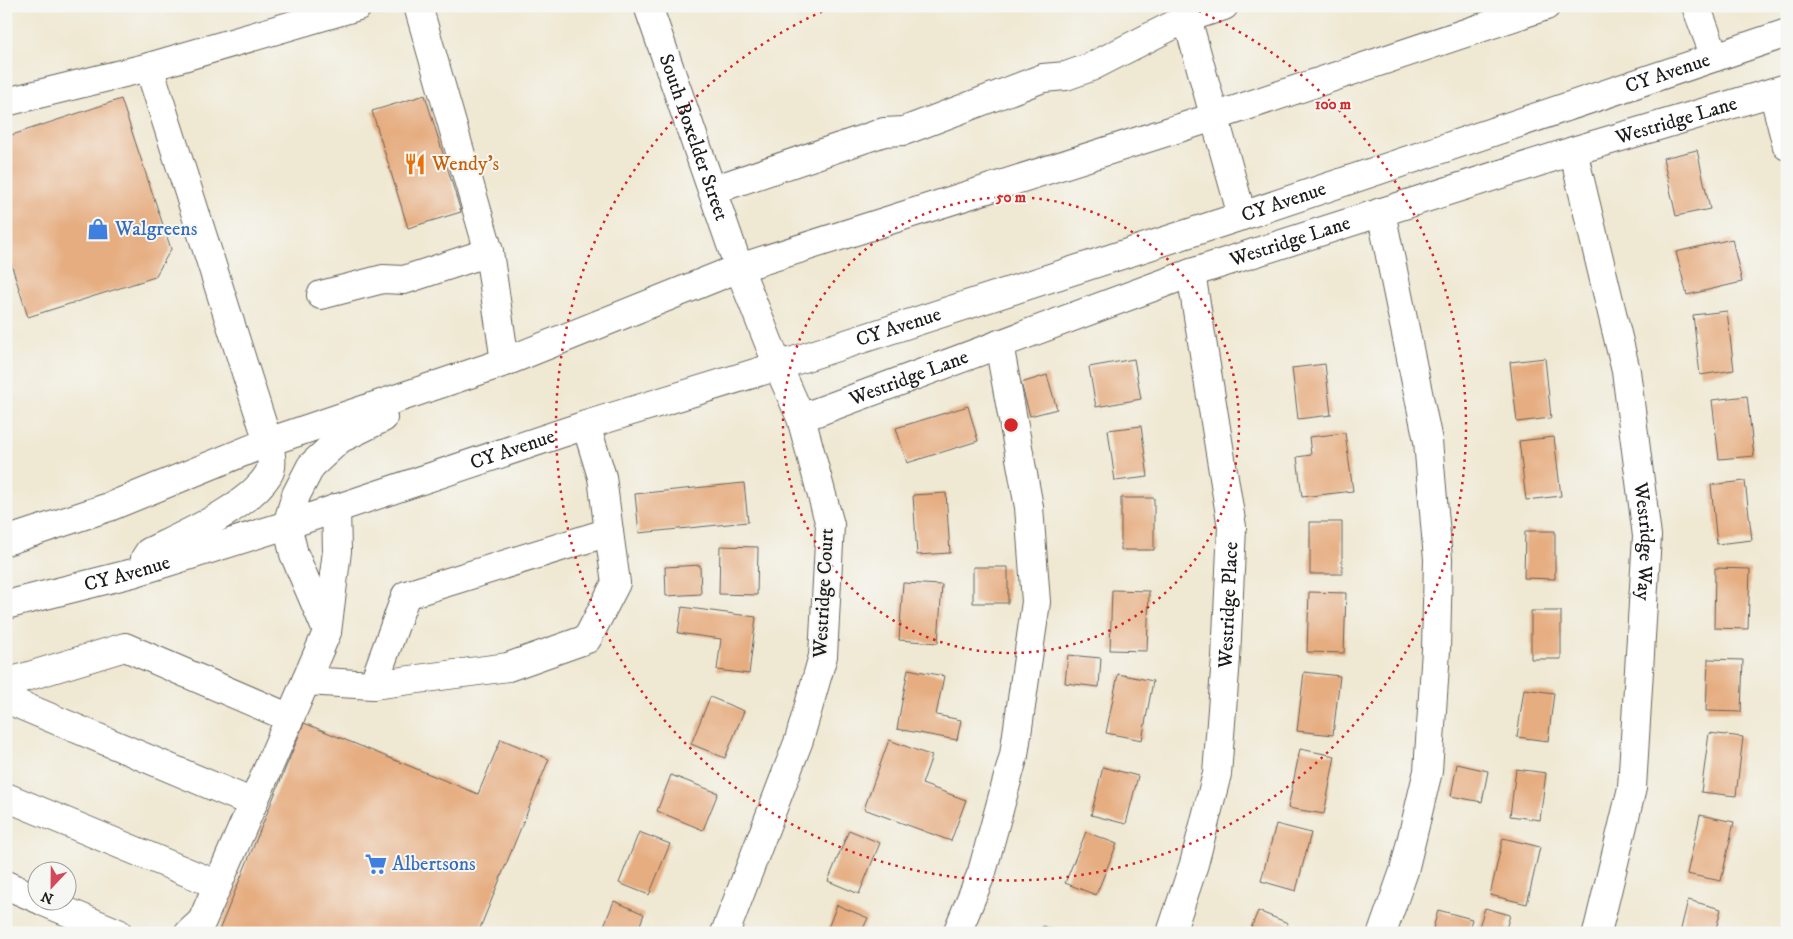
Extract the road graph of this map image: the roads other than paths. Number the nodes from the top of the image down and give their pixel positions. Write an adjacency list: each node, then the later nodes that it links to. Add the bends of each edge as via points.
1 (358, 6): 10 (main road)
2 (418, 6): 19 (main road)
3 (648, 6): 16 (main road, South Boxelder Street)
4 (1224, 6): 7 (main road)
5 (1546, 6): 13 (main road)
6 (1696, 6): 9 (main road)
7 (1185, 12): 13 (main road); 16 (main road, via 1091,67 1066,76 1043,78 904,131 884,132)
8 (1787, 33): 9 (main road, CY Avenue)
9 (1715, 57): 18 (main road, CY Avenue)
10 (149, 67): 12 (main road); 28 (main road)
11 (1780, 90): 14 (main road); 15 (main road, Westridge Lane)
12 (6, 102)
13 (1214, 117): 18 (main road); 20 (main road)
14 (1787, 146)
15 (1573, 150): 17 (main road, Westridge Lane); 53 (main road, Westridge Way, via 1626,371 1647,536 1632,788)
16 (712, 190): 20 (main road, South Boxelder Street)
17 (1381, 212): 21 (main road, Westridge Lane); 52 (main road, via 1428,441 1438,559 1428,771 1404,871)
18 (1242, 216): 25 (main road, CY Avenue)
19 (489, 252): 22 (main road, via 404,280 383,279); 24 (main road)
20 (739, 268): 24 (main road); 25 (main road, South Boxelder Street)
21 (1191, 273): 23 (main road, Westridge Lane); 51 (main road, Westridge Place, via 1232,527 1217,774 1194,864)
22 (321, 295)
23 (999, 344): 26 (main road, Westridge Lane); 50 (main road, via 1029,507 1036,602 1014,755 982,872)
24 (505, 362): 28 (main road); 30 (main road, via 469,384 400,410 340,440 311,466 296,495)
25 (778, 366): 26 (main road, Westridge Court); 27 (main road, CY Avenue)
26 (801, 418): 49 (main road, Westridge Court, via 830,525 823,656 799,740)
27 (586, 426): 29 (main road, CY Avenue); 31 (main road, via 602,477)
28 (268, 442): 32 (main road, via 108,507); 33 (main road, via 272,456 269,474 247,497 204,525 149,552)
29 (336, 508): 30 (main road, CY Avenue); 35 (main road, via 337,551)
30 (287, 525): 33 (main road, CY Avenue); 35 (main road, via 294,554)
31 (609, 532): 38 (main road, via 406,594); 38 (main road, via 616,583 587,639 508,667)
32 (6, 541)
33 (133, 573): 34 (main road, CY Avenue)
34 (6, 605)
35 (327, 632): 36 (main road)
36 (306, 682): 38 (main road); 40 (main road)
37 (6, 683): 40 (main road, via 125,647)
38 (373, 685)
39 (6, 699): 42 (main road)
40 (290, 718): 42 (main road)
41 (6, 796): 44 (main road)
42 (253, 804): 44 (main road)
43 (6, 885): 45 (main road)
44 (218, 885): 48 (main road, via 202,921)
45 (28, 894)
46 (68, 912): 47 (main road)
47 (118, 933)
48 (189, 933)
49 (725, 933)
50 (957, 933)
51 (1171, 933)
52 (1382, 933)
53 (1596, 933)

